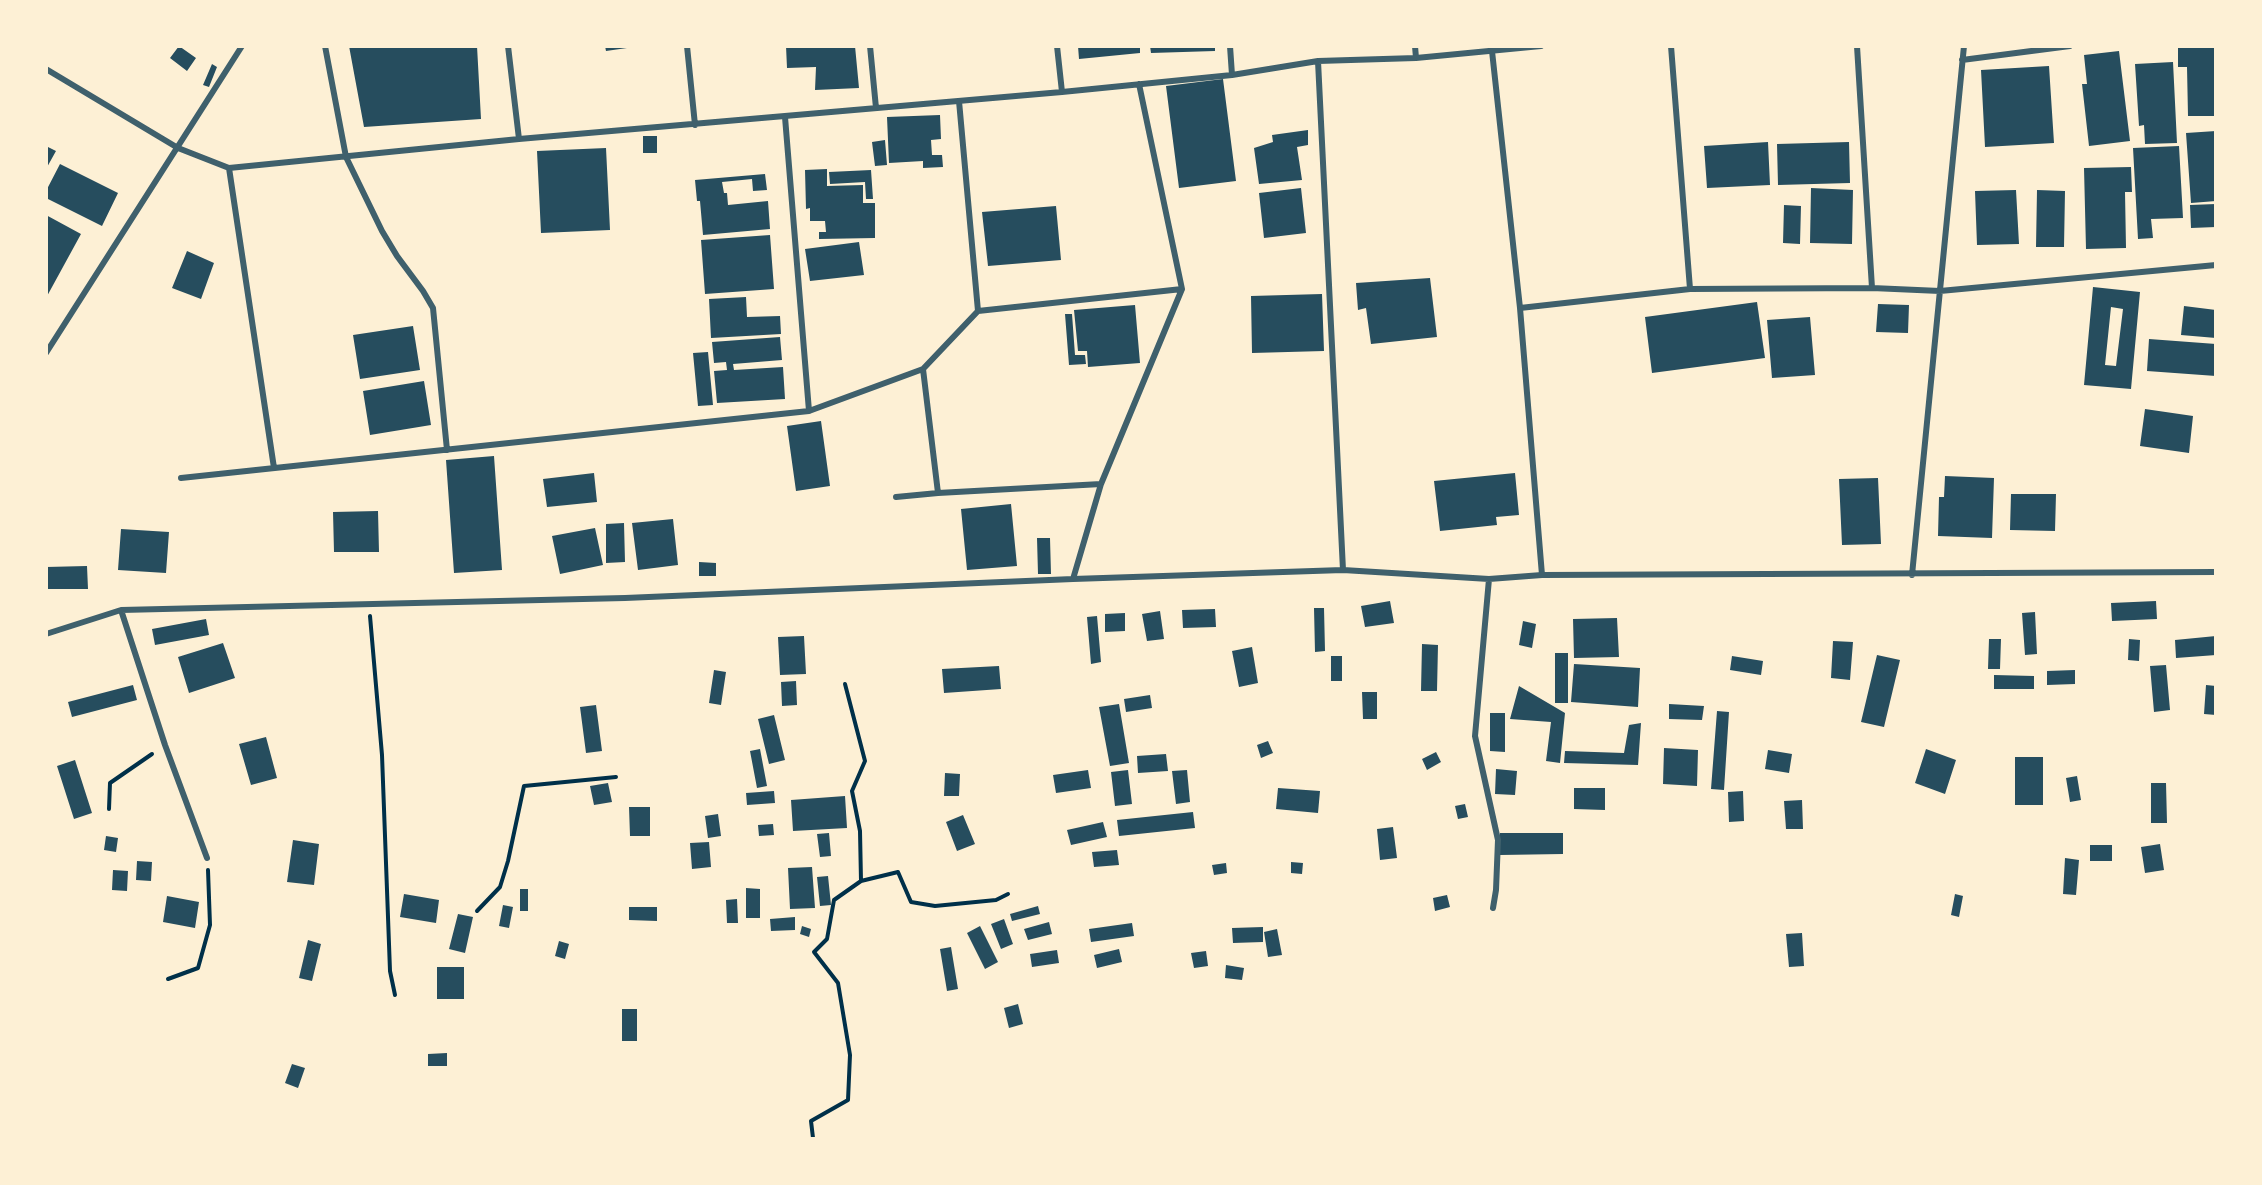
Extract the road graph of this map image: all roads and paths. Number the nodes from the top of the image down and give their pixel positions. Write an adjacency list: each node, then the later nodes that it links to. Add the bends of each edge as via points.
1 (242, 46): 27 (street)
2 (325, 46): 28 (street)
3 (508, 46): 26 (street)
4 (687, 46): 25 (street)
5 (870, 46): 23 (street)
6 (1057, 46): 21 (street)
7 (1230, 46): 19 (street)
8 (1415, 46): 15 (street)
9 (1541, 46): 14 (street)
10 (1671, 46): 33 (street)
11 (1857, 46): 31 (street)
12 (1964, 46): 16 (street)
13 (2070, 46): 16 (street)
14 (1492, 51): 15 (street); 35 (street)
15 (1416, 58): 17 (street)
16 (1962, 60): 34 (street)
17 (1318, 62): 19 (street); 46 (street)
18 (46, 69): 27 (street)
19 (1232, 75): 20 (street)
20 (1139, 84): 21 (street); 32 (street)
21 (1062, 92): 22 (street)
22 (959, 100): 23 (street); 36 (street)
23 (876, 108): 24 (street)
24 (785, 117): 25 (street); 39 (street)
25 (695, 125): 26 (street)
26 (519, 139): 28 (street)
27 (178, 148): 29 (street); 37 (street)
28 (346, 157): 29 (street); 40 (street, via 382,231 433,308)
29 (229, 168): 41 (street)
30 (2216, 265): 34 (street)
31 (1872, 288): 33 (street); 34 (street)
32 (1182, 289): 36 (street); 43 (street)
33 (1690, 289): 35 (street)
34 (1940, 291): 49 (street)
35 (1520, 308): 48 (street)
36 (978, 311): 38 (street)
37 (46, 353)
38 (923, 369): 39 (street); 44 (street)
39 (809, 411): 40 (street)
40 (447, 450): 41 (street)
41 (274, 468): 42 (street)
42 (181, 478)
43 (1101, 484): 44 (street); 50 (street)
44 (939, 493): 45 (street)
45 (896, 497)
46 (1343, 570): 50 (street); 51 (street)
47 (2216, 572): 49 (street)
48 (1542, 575): 49 (street); 51 (street)
49 (1912, 575)
50 (1073, 579): 52 (street, via 625,598)
51 (1489, 579): 62 (street, via 1474,736 1498,840)
52 (369, 604): 53 (street); 65 (path, via 382,755)
53 (121, 610): 54 (street); 56 (street)
54 (46, 634)
55 (845, 684): 60 (path, via 865,760 852,791 860,831)
56 (165, 745): 58 (path, via 110,783); 59 (street)
57 (616, 777): 63 (path, via 524,786 500,887)
58 (109, 809)
59 (207, 858): 64 (path, via 210,925 198,968)
60 (861, 881): 61 (path, via 898,872 911,902 935,906 996,900); 66 (path, via 834,900 827,939 814,952 838,983 850,1055 848,1100 811,1121)
61 (1008, 894)
62 (1492, 908)
63 (477, 911)
64 (168, 979)
65 (394, 995)
66 (813, 1138)

